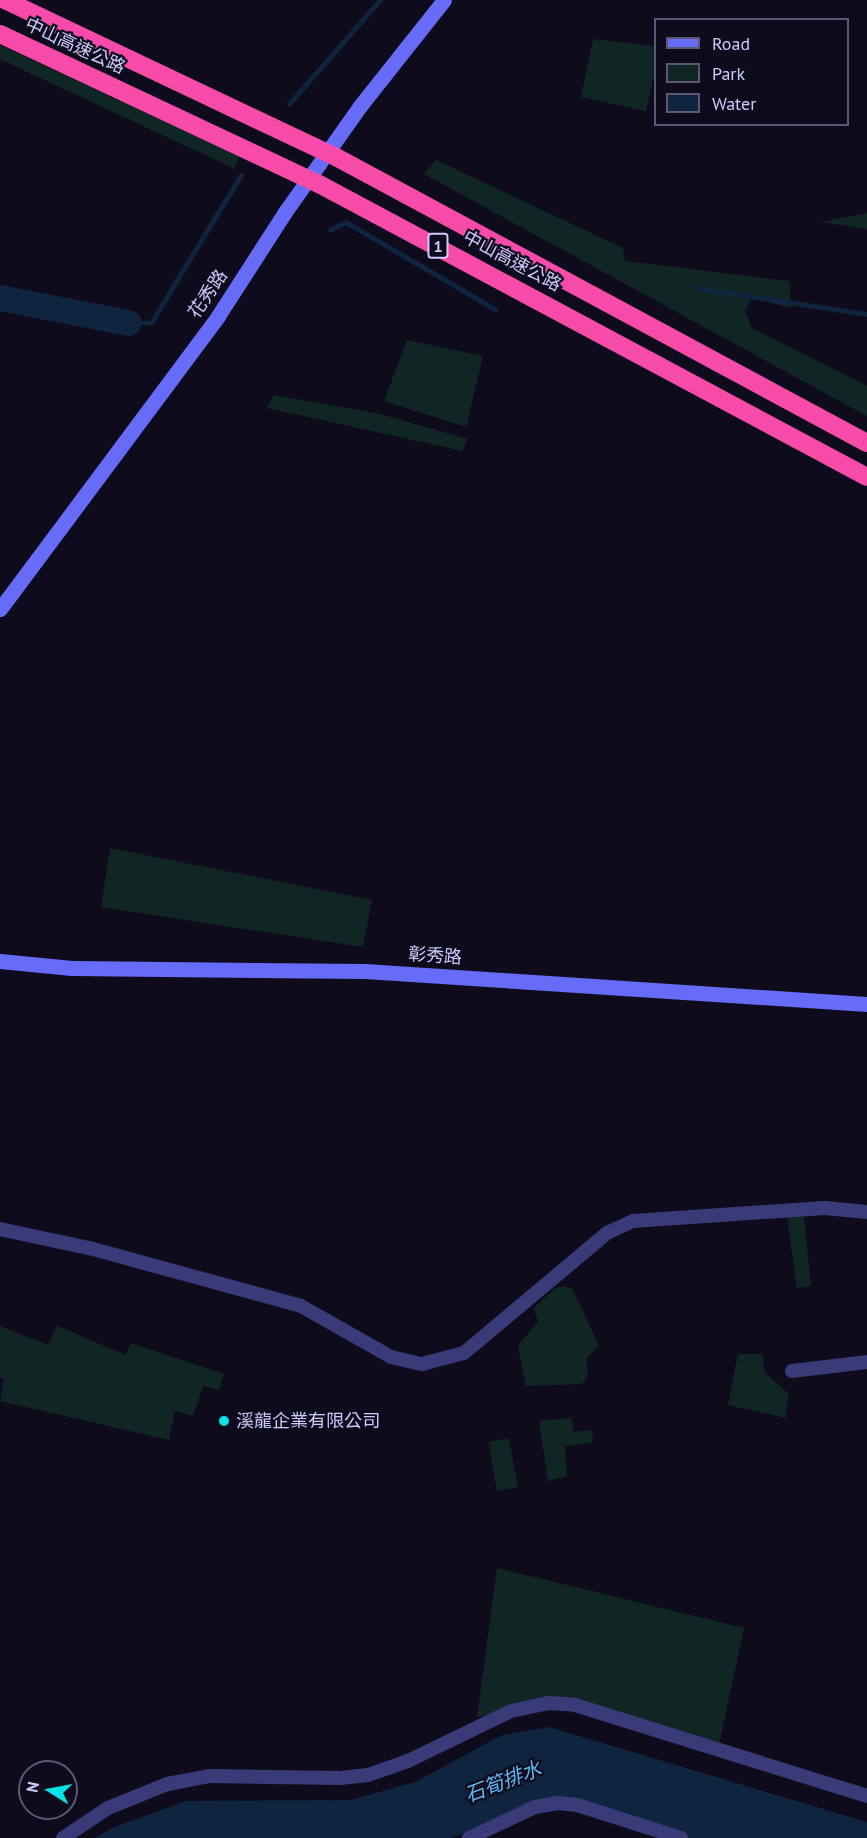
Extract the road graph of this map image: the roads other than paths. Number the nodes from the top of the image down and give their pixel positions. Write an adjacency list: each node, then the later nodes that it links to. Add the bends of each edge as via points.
1 (5, 0): 4 (highway, 中山高速公路 / 1, via 336,157)
2 (444, 0): 6 (street, 花秀路, via 360,106 218,316)
3 (0, 34): 5 (highway, 中山高速公路 / 1, via 319,184)
4 (867, 443)
5 (867, 477)
6 (0, 609)
7 (0, 962): 8 (street, 彰秀路, via 72,968 365,971)
8 (867, 1004)
9 (867, 1212): 10 (street, via 825,1208 633,1221 607,1233 464,1353 422,1364 391,1357 302,1306)
10 (0, 1228)
11 (867, 1362): 12 (street)
12 (792, 1371)
13 (867, 1796): 14 (street, via 575,1705 549,1703 511,1711 408,1761 368,1775 210,1776 167,1784 108,1808)
14 (63, 1838)
15 (469, 1838): 16 (street, via 535,1807 558,1803 577,1805)
16 (681, 1838)

